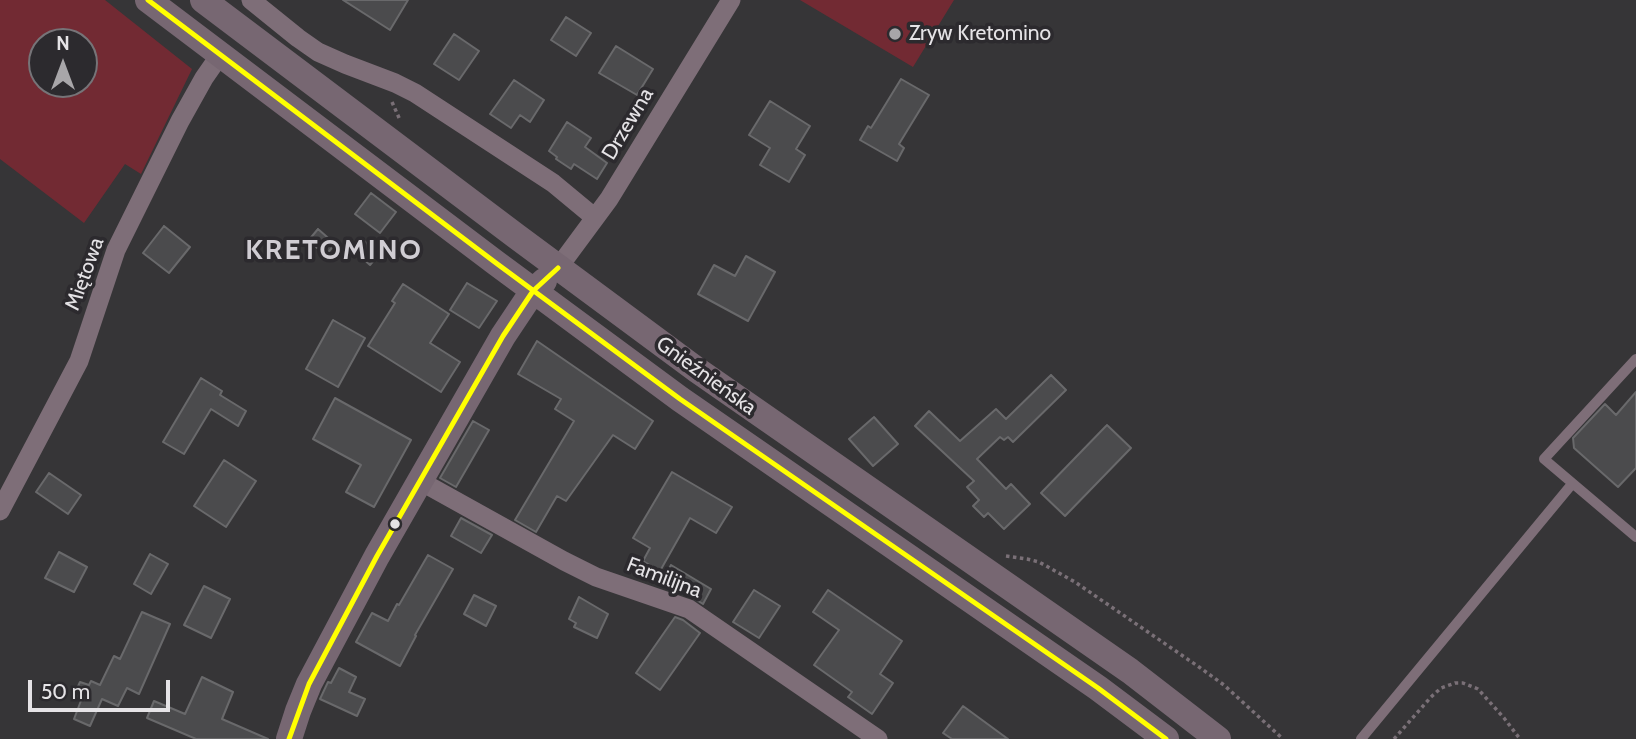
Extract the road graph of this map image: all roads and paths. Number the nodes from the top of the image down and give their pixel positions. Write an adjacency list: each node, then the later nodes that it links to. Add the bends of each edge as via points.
1 (148, 0): 5 (main road, Gnieźnieńska)
2 (203, 0): 7 (main road, Gnieźnieńska)
3 (251, 0): 6 (street, via 318,52 415,93 544,177)
4 (731, 0): 6 (street, Drzewna)
5 (220, 55): 8 (main road, Gnieźnieńska); 12 (street, Miętowa, via 180,121 116,250 79,361)
6 (594, 218): 7 (street, Drzewna)
7 (558, 268): 8 (main road); 18 (main road, Gnieźnieńska, via 1130,671)
8 (533, 291): 10 (main road); 17 (main road, Gnieźnieńska)
9 (1636, 359): 11 (lane, via 1544,459)
10 (420, 481): 15 (main road, via 321,659); 16 (street, Familijna, via 596,577 689,609)
11 (1572, 484): 13 (lane); 20 (lane)
12 (0, 511)
13 (1636, 537)
14 (1003, 556): 19 (path, via 1039,562 1075,582 1224,685)
15 (289, 739)
16 (878, 739)
17 (1166, 739)
18 (1218, 739)
19 (1283, 739)
20 (1361, 739)
21 (1394, 739): 22 (path, via 1441,688 1455,682 1478,690)
22 (1520, 739)

